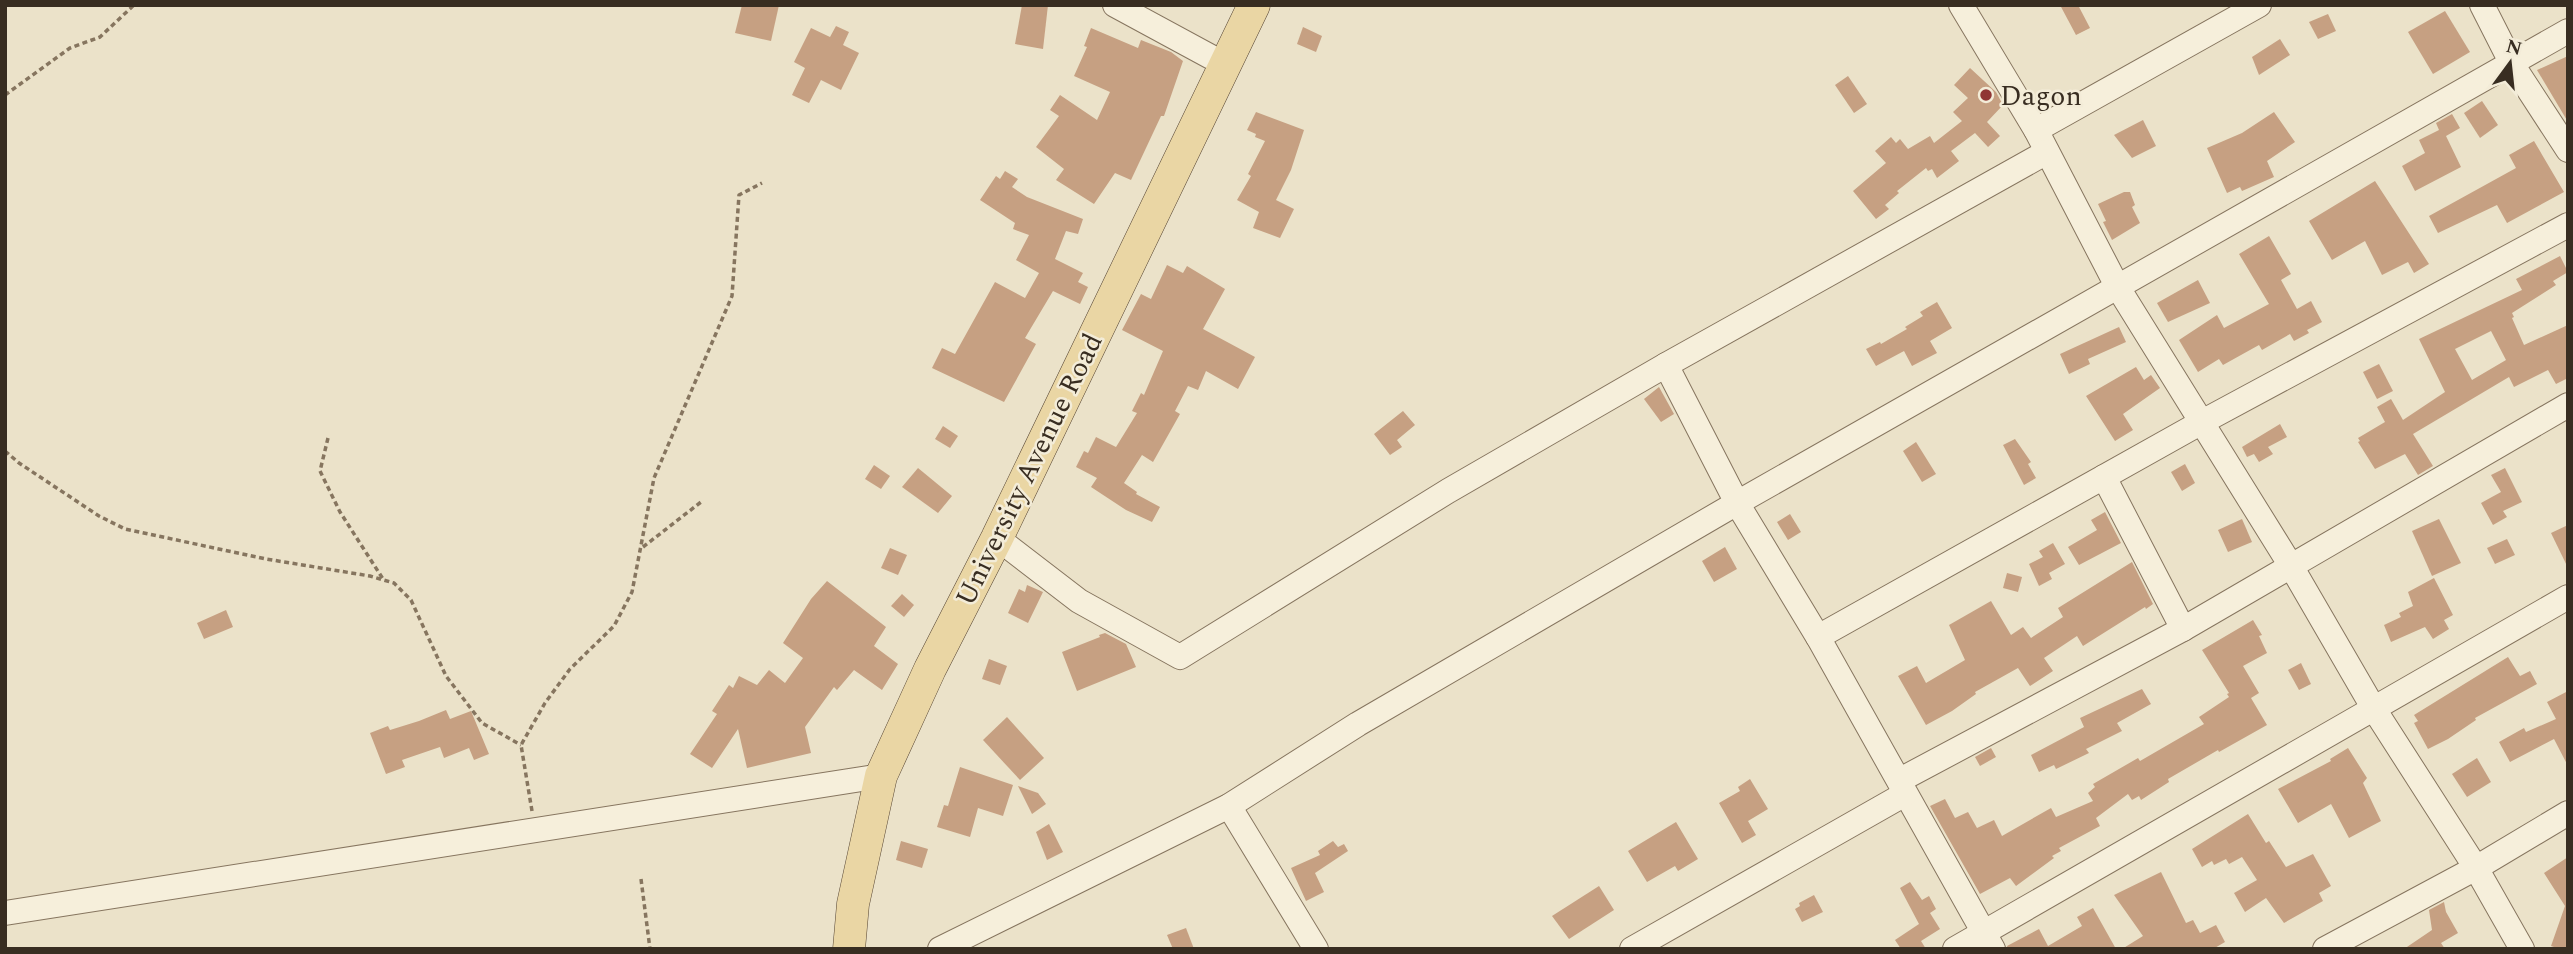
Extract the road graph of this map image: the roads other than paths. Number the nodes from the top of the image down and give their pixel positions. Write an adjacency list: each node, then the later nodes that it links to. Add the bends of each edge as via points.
1 (1115, 5): 7 (street)
2 (1254, 5): 7 (main road, University Avenue Road)
3 (1961, 5): 9 (street)
4 (2259, 5): 9 (street)
5 (2482, 5): 8 (street)
6 (2568, 32): 8 (street)
7 (1224, 64): 18 (main road, University Avenue Road)
8 (2512, 64): 10 (street); 12 (street)
9 (2041, 141): 12 (street); 13 (street)
10 (2568, 150)
11 (2568, 225): 15 (street)
12 (2117, 286): 15 (street); 17 (street)
13 (1666, 365): 17 (street); 18 (street, via 1448,491 1180,657 1079,601)
14 (2568, 405): 19 (street)
15 (2202, 422): 16 (street); 19 (street)
16 (2104, 477): 21 (street); 22 (street)
17 (1737, 503): 22 (street); 26 (street, via 1358,724)
18 (996, 538): 24 (main road, University Avenue Road)
19 (2291, 566): 21 (street); 23 (street)
20 (2568, 597): 23 (street)
21 (2183, 629): 25 (street)
22 (1818, 637): 25 (street)
23 (2374, 709): 28 (street); 30 (street)
24 (881, 776): 29 (street); 31 (main road, University Avenue Road, via 853,904)
25 (1903, 787): 30 (street); 34 (street)
26 (1229, 806): 32 (street); 33 (street)
27 (2568, 813): 28 (street)
28 (2476, 868): 36 (street); 37 (street)
29 (5, 913)
30 (1989, 940): 35 (street)
31 (849, 949)
32 (940, 949)
33 (1316, 949)
34 (1632, 949)
35 (1955, 949)
36 (2325, 949)
37 (2522, 949)

